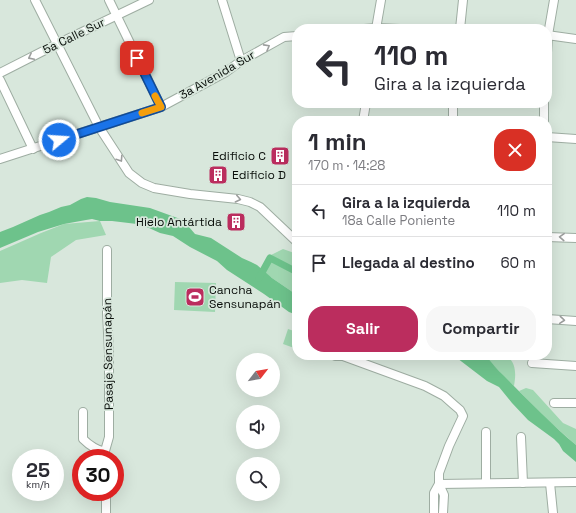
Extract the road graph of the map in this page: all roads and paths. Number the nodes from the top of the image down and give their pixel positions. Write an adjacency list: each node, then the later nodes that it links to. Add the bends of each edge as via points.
1 (35, 0): 15 (street)
2 (109, 0): 8 (street)
3 (149, 0): 8 (street, 5a Calle Sur)
4 (222, 0): 16 (street)
5 (380, 0): 9 (street)
6 (463, 0): 10 (street)
7 (554, 0): 11 (street)
8 (117, 15): 15 (street, 5a Calle Sur); 19 (street)
9 (377, 24)
10 (461, 24)
11 (550, 24)
12 (292, 36): 16 (street, 3a Avenida Sur, one-way to 12, via 284,37)
13 (552, 36): 14 (street)
14 (576, 39)
15 (57, 44): 17 (street, 5a Calle Sur, one-way to 17); 20 (street)
16 (241, 61): 19 (street, 3a Avenida Sur, via 226,72)
17 (0, 73)
18 (0, 80): 23 (street)
19 (161, 107): 20 (street, 3a Avenida Sur)
20 (99, 127): 23 (street, 3a Avenida Sur); 25 (street, one-way to 25, via 129,173 142,183 154,188 238,198 250,202 260,207)
21 (552, 138): 22 (street)
22 (576, 140)
23 (33, 149): 24 (street, 3a Avenida Sur)
24 (0, 159)
25 (292, 237)
26 (552, 237): 27 (street, one-way to 26)
27 (576, 238)
28 (107, 250): 40 (street, Pasaje Sensunapán, via 109,441)
29 (552, 319): 30 (street, one-way to 30)
30 (576, 321)
31 (354, 360): 45 (street, via 425,386 444,396 460,410 463,416 439,473)
32 (532, 363): 33 (street)
33 (576, 366)
34 (554, 403): 35 (street)
35 (576, 403)
36 (83, 412): 39 (street, via 83,439)
37 (486, 432): 42 (street)
38 (521, 437): 43 (street)
39 (97, 449)
40 (107, 449)
41 (576, 482): 44 (street)
42 (486, 483): 43 (street); 45 (street)
43 (523, 483): 44 (street)
44 (550, 483): 50 (street)
45 (439, 484): 48 (street, via 434,493); 49 (street, via 444,495)
46 (106, 501): 47 (street)
47 (106, 513)
48 (434, 513)
49 (443, 513)
50 (553, 513)

